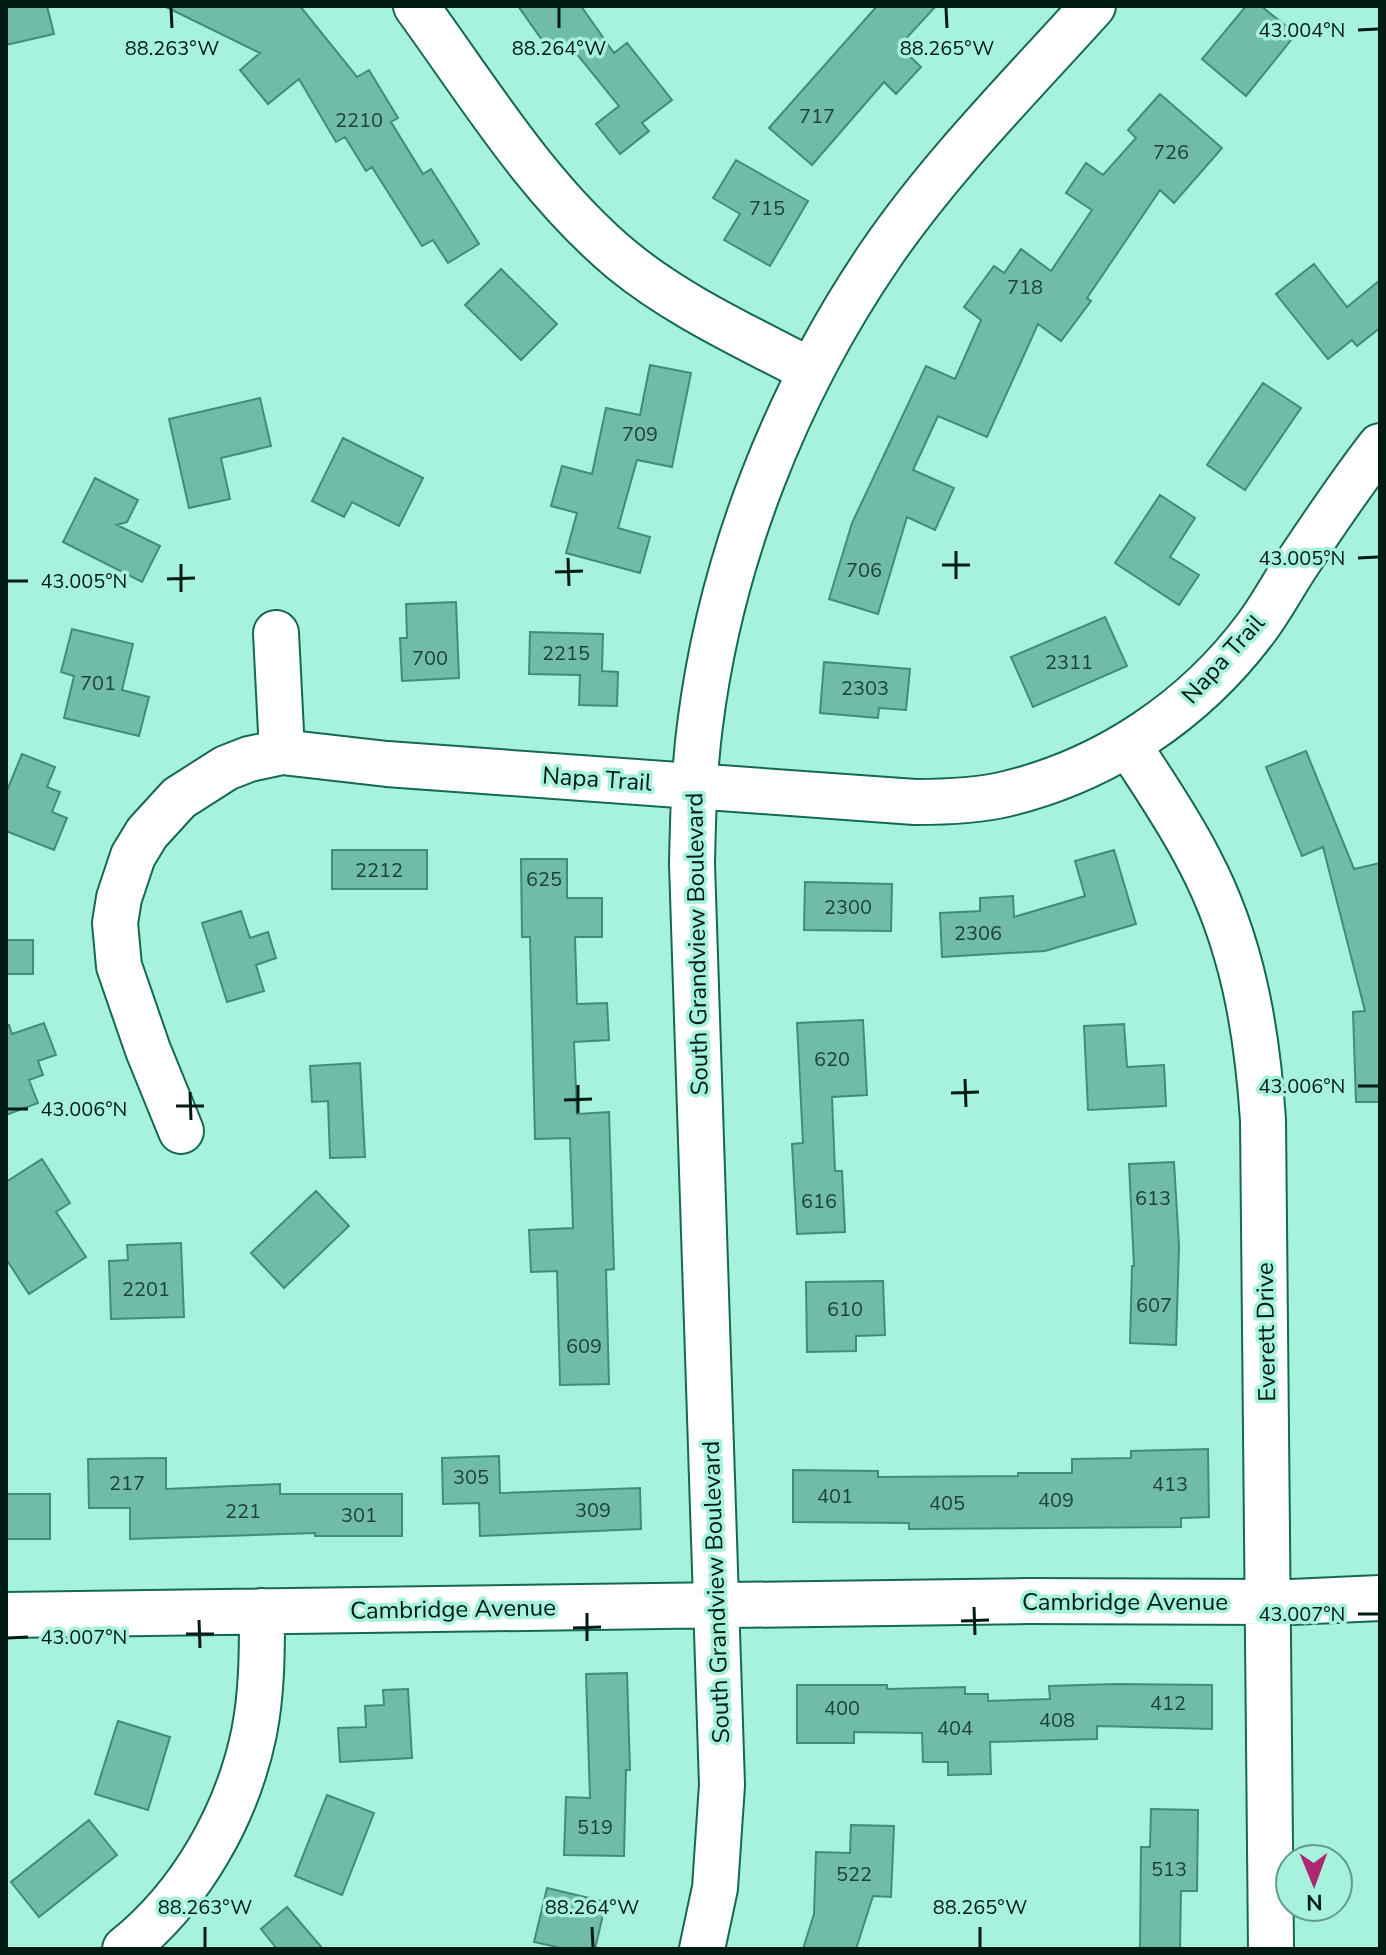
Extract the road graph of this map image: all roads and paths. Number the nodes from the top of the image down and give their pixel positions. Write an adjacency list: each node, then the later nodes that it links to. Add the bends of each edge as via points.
1 (416, 6): 3 (street, via 540,178 576,218 670,294)
2 (1093, 6): 3 (street, South Grandview Boulevard, via 937,180 881,254)
3 (811, 371): 8 (street, South Grandview Boulevard, via 760,488 736,559 711,662)
4 (1380, 446): 6 (street, Napa Trail, via 1256,629 1185,704)
5 (276, 633): 7 (street)
6 (1128, 744): 8 (street, Napa Trail, via 1035,786 950,801); 11 (street, Everett Drive, via 1199,859 1237,952 1252,1014 1263,1120)
7 (282, 752): 8 (street, Napa Trail); 9 (street, Napa Trail, via 226,768 179,798 133,856 119,898 119,966)
8 (694, 787): 12 (street, South Grandview Boulevard, via 692,880)
9 (181, 1131)
10 (1380, 1598): 11 (street, Cambridge Avenue)
11 (1270, 1602): 12 (street, Cambridge Avenue); 17 (street, Everett Drive)
12 (717, 1607): 13 (street, Cambridge Avenue); 16 (street, South Grandview Boulevard, via 719,1854)
13 (262, 1611): 14 (street, Cambridge Avenue); 15 (street, via 262,1673 254,1732 229,1811 187,1884)
14 (6, 1615)
15 (125, 1949)
16 (702, 1949)
17 (1271, 1949)

